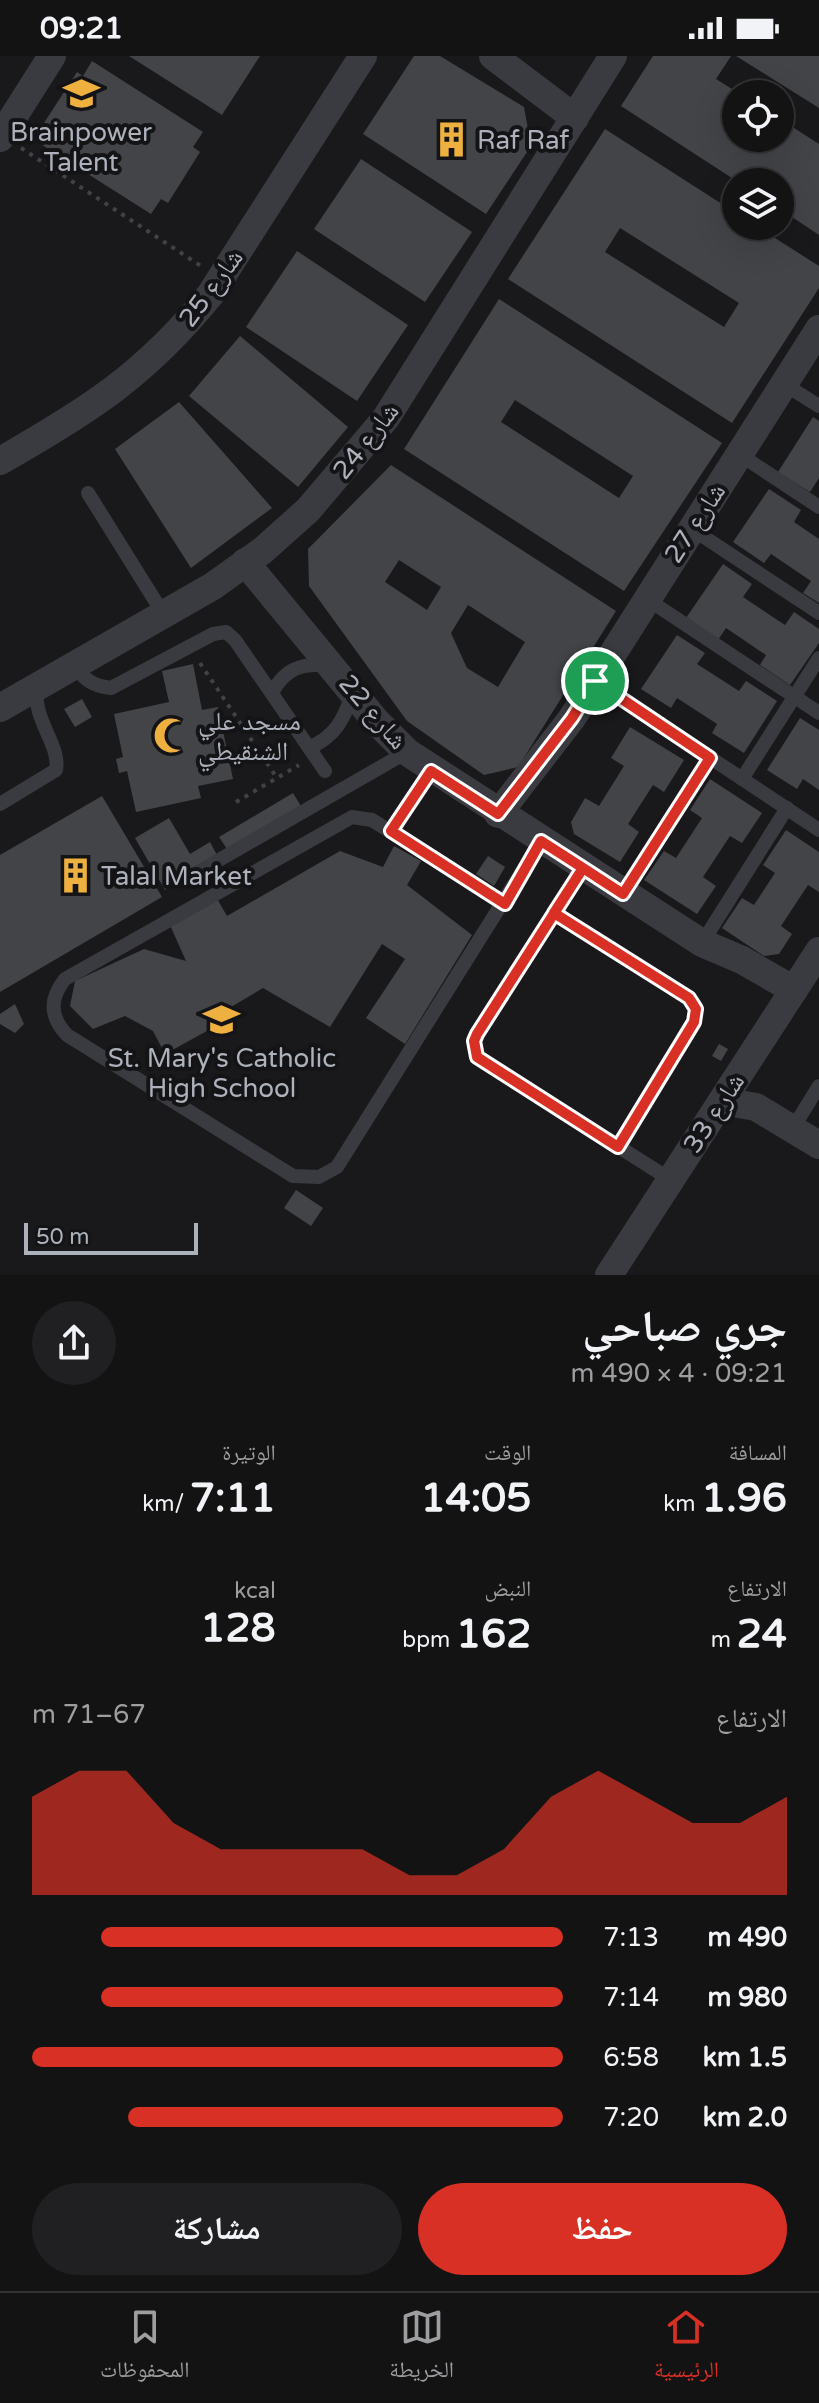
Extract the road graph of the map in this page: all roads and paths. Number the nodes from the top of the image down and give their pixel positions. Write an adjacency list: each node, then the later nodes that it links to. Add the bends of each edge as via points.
1 (363, 56): 7 (street, شارع 25)
2 (613, 56): 5 (street, شارع 24)
3 (48, 58): 6 (street)
4 (497, 59): 5 (street)
5 (579, 110): 16 (street, شارع 24, via 386,418 308,510)
6 (1, 137): 7 (path)
7 (221, 279): 12 (street, شارع 25, via 147,366 97,404)
8 (819, 329): 9 (street, شارع 27)
9 (784, 384): 10 (lane); 11 (street, شارع 27)
10 (819, 406)
11 (739, 454): 14 (lane); 15 (street, شارع 27)
12 (0, 461)
13 (88, 493): 19 (lane)
14 (819, 507)
15 (692, 529): 17 (street, شارع 27); 18 (lane)
16 (254, 556): 19 (street, شارع 24); 22 (street, شارع 22, via 296,627)
17 (647, 599): 24 (street, شارع 27); 28 (lane)
18 (819, 613)
19 (164, 615): 23 (street, شارع 24)
20 (190, 647): 23 (lane, via 111,688 96,686); 27 (lane, via 219,632 231,635); 36 (path)
21 (819, 658): 28 (lane)
22 (332, 664): 26 (street, شارع 22); 27 (lane, via 289,671)
23 (75, 666): 25 (street, شارع 24)
24 (595, 681): 33 (lane); 41 (street, شارع 27)
25 (37, 687): 29 (street, شارع 24); 39 (lane, via 37,713 57,758 56,770)
26 (353, 692): 31 (lane, via 342,722); 32 (street, شارع 22)
27 (272, 693): 31 (lane)
28 (794, 696): 30 (lane); 37 (lane)
29 (0, 708)
30 (819, 713)
31 (312, 752): 34 (lane); 36 (path)
32 (407, 752): 35 (street, شارع 22); 46 (lane)
33 (710, 758): 37 (lane); 47 (lane)
34 (325, 771)
35 (431, 771): 41 (street, شارع 22); 43 (lane)
36 (277, 778): 38 (path)
37 (742, 779): 40 (lane)
38 (236, 802)
39 (0, 804)
40 (787, 808): 42 (lane); 50 (lane)
41 (507, 819): 44 (street, شارع 22)
42 (819, 830)
43 (391, 831): 48 (lane); 48 (lane, via 366,817 352,817 65,979 53,1001 58,1026 293,1176 319,1177 337,1167)
44 (541, 841): 45 (street, شارع 22); 48 (lane)
45 (583, 868): 47 (street, شارع 22); 49 (lane)
46 (186, 879)
47 (623, 894): 50 (street, شارع 22)
48 (505, 904)
49 (554, 913): 57 (lane, via 689,998 696,1009 694,1022); 57 (lane, via 477,1034 474,1049 477,1057)
50 (702, 943): 52 (street, شارع 22, via 722,963)
51 (819, 951): 52 (street, شارع 33)
52 (788, 999): 54 (street, شارع 33)
53 (819, 1086): 55 (lane)
54 (722, 1101): 55 (street, via 756,1107); 58 (street, شارع 33)
55 (793, 1128): 56 (street)
56 (819, 1145)
57 (618, 1147): 58 (lane)
58 (671, 1180): 59 (street, شارع 33)
59 (609, 1275)

